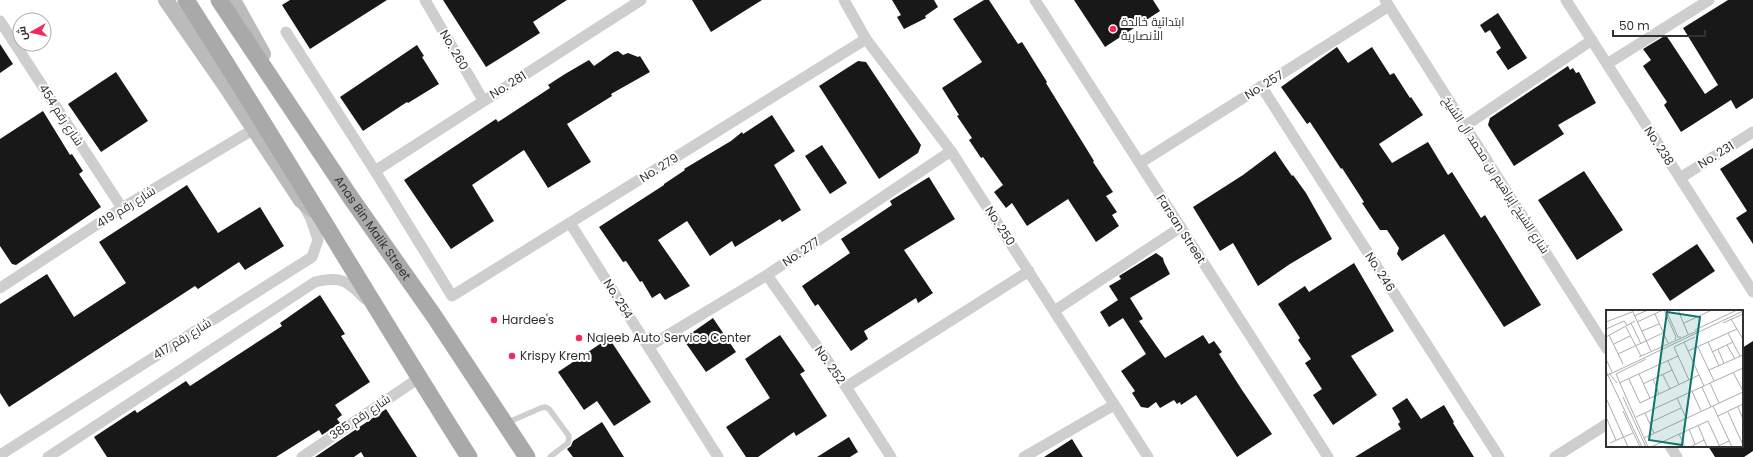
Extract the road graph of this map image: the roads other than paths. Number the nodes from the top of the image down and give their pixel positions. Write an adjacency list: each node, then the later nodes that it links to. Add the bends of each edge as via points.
1 (166, 0): 21 (main road)
2 (186, 0): 29 (main road)
3 (219, 0): 19 (main road, Anas Bin Malik Street)
4 (233, 0): 19 (main road)
5 (425, 0): 18 (street, No. 260)
6 (641, 0): 18 (street, No. 281)
7 (844, 0): 14 (street, No. 250)
8 (1035, 0): 24 (street, Farsan Street)
9 (1566, 0): 15 (street, No. 238)
10 (1709, 0): 16 (street)
11 (1387, 3): 17 (street, No. 257); 20 (street, شارع الشيخ إبراهيم بن محمد آل الشيخ)
12 (0, 21): 28 (street, شارع رقم 454)
13 (286, 32): 25 (street)
14 (866, 39): 23 (street, No. 250); 30 (street, No. 279)
15 (1592, 40): 16 (street, No. 238); 20 (street)
16 (1607, 64): 26 (street, No. 238)
17 (1262, 86): 24 (street, No. 257); 57 (street, No. 246)
18 (483, 100): 25 (street, No. 281)
19 (303, 125): 43 (main road, Anas Bin Malik Street)
20 (1465, 126): 39 (street, شارع الشيخ إبراهيم بن محمد آل الشيخ)
21 (254, 129): 27 (main road); 28 (street, شارع رقم 419)
22 (1753, 132): 26 (street, No. 231)
23 (951, 151): 32 (street, No. 250); 33 (street, No. 277)
24 (1140, 163): 31 (street, Farsan Street)
25 (375, 171): 30 (street, No. 279, via 452,296)
26 (1680, 178): 35 (street, No. 238)
27 (301, 200): 29 (main road); 46 (street, شارع رقم 417, via 318,240 312,256)
28 (122, 208): 34 (street, شارع رقم 419)
29 (325, 223): 37 (main road)
30 (570, 223): 38 (street, No. 254)
31 (1181, 227): 36 (street); 56 (street, Farsan Street)
32 (1029, 272): 36 (street, No. 250); 41 (street)
33 (767, 275): 38 (street, No. 277); 41 (street, No. 252)
34 (1, 285)
35 (1753, 292)
36 (1054, 311): 42 (street, No. 250)
37 (385, 321): 40 (main road); 47 (street, شارع رقم 417, via 350,284 331,278 315,282)
38 (648, 347): 52 (street, No. 254)
39 (1606, 347)
40 (419, 378): 48 (street, شارع رقم 385); 49 (main road)
41 (846, 387): 53 (street, No. 252)
42 (1114, 405): 54 (street); 55 (street, No. 250)
43 (504, 423): 50 (main road, Anas Bin Malik Street); 51 (lane, via 541,408 549,409 570,439)
44 (1606, 425): 58 (street)
45 (1671, 447): 59 (street)
46 (0, 455)
47 (48, 457)
48 (302, 457)
49 (469, 457)
50 (527, 457)
51 (550, 457)
52 (718, 457)
53 (891, 457)
54 (1024, 457)
55 (1148, 457)
56 (1328, 457)
57 (1499, 457)
58 (1555, 457)
59 (1677, 457)

